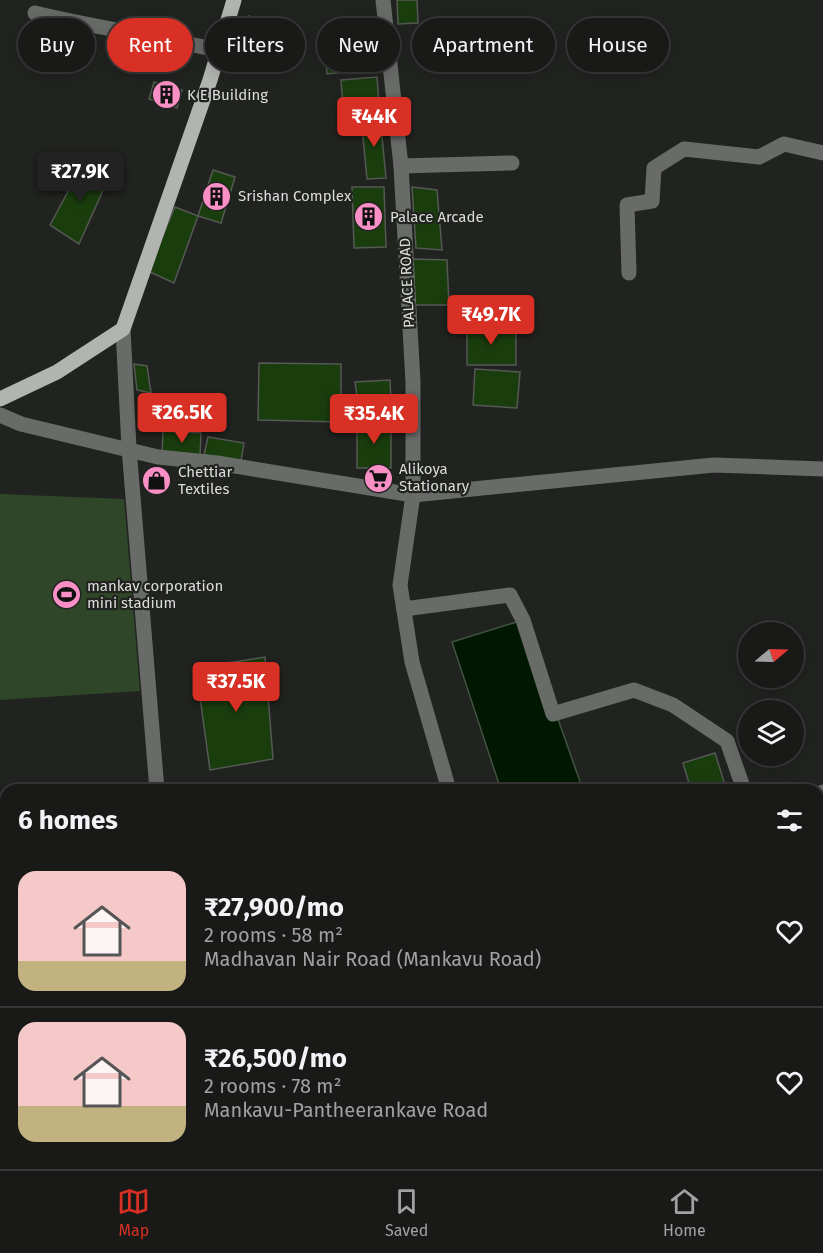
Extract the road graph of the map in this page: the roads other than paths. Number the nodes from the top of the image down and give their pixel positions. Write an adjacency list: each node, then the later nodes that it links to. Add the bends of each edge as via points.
1 (234, 0): 4 (main road)
2 (383, 0): 9 (street, PALACE ROAD)
3 (35, 13): 5 (street)
4 (229, 18)
5 (205, 48)
6 (213, 72): 11 (main road)
7 (823, 153): 10 (street, via 784,144 759,157 684,149 654,168 652,201 627,205)
8 (512, 163): 9 (street)
9 (401, 166): 16 (street, PALACE ROAD, via 413,382)
10 (629, 273)
11 (123, 329): 12 (main road, via 57,372); 14 (street)
12 (0, 399)
13 (0, 415): 14 (street, via 32,427)
14 (129, 448): 16 (street, via 158,457); 18 (street)
15 (823, 469): 16 (street, via 714,465)
16 (413, 495): 17 (street, PALACE ROAD, via 400,585)
17 (404, 609): 19 (street, PALACE ROAD, via 412,662); 20 (street, via 510,595 523,620 553,714 634,690 673,705 727,741)
18 (157, 784)
19 (447, 784)
20 (742, 784)

